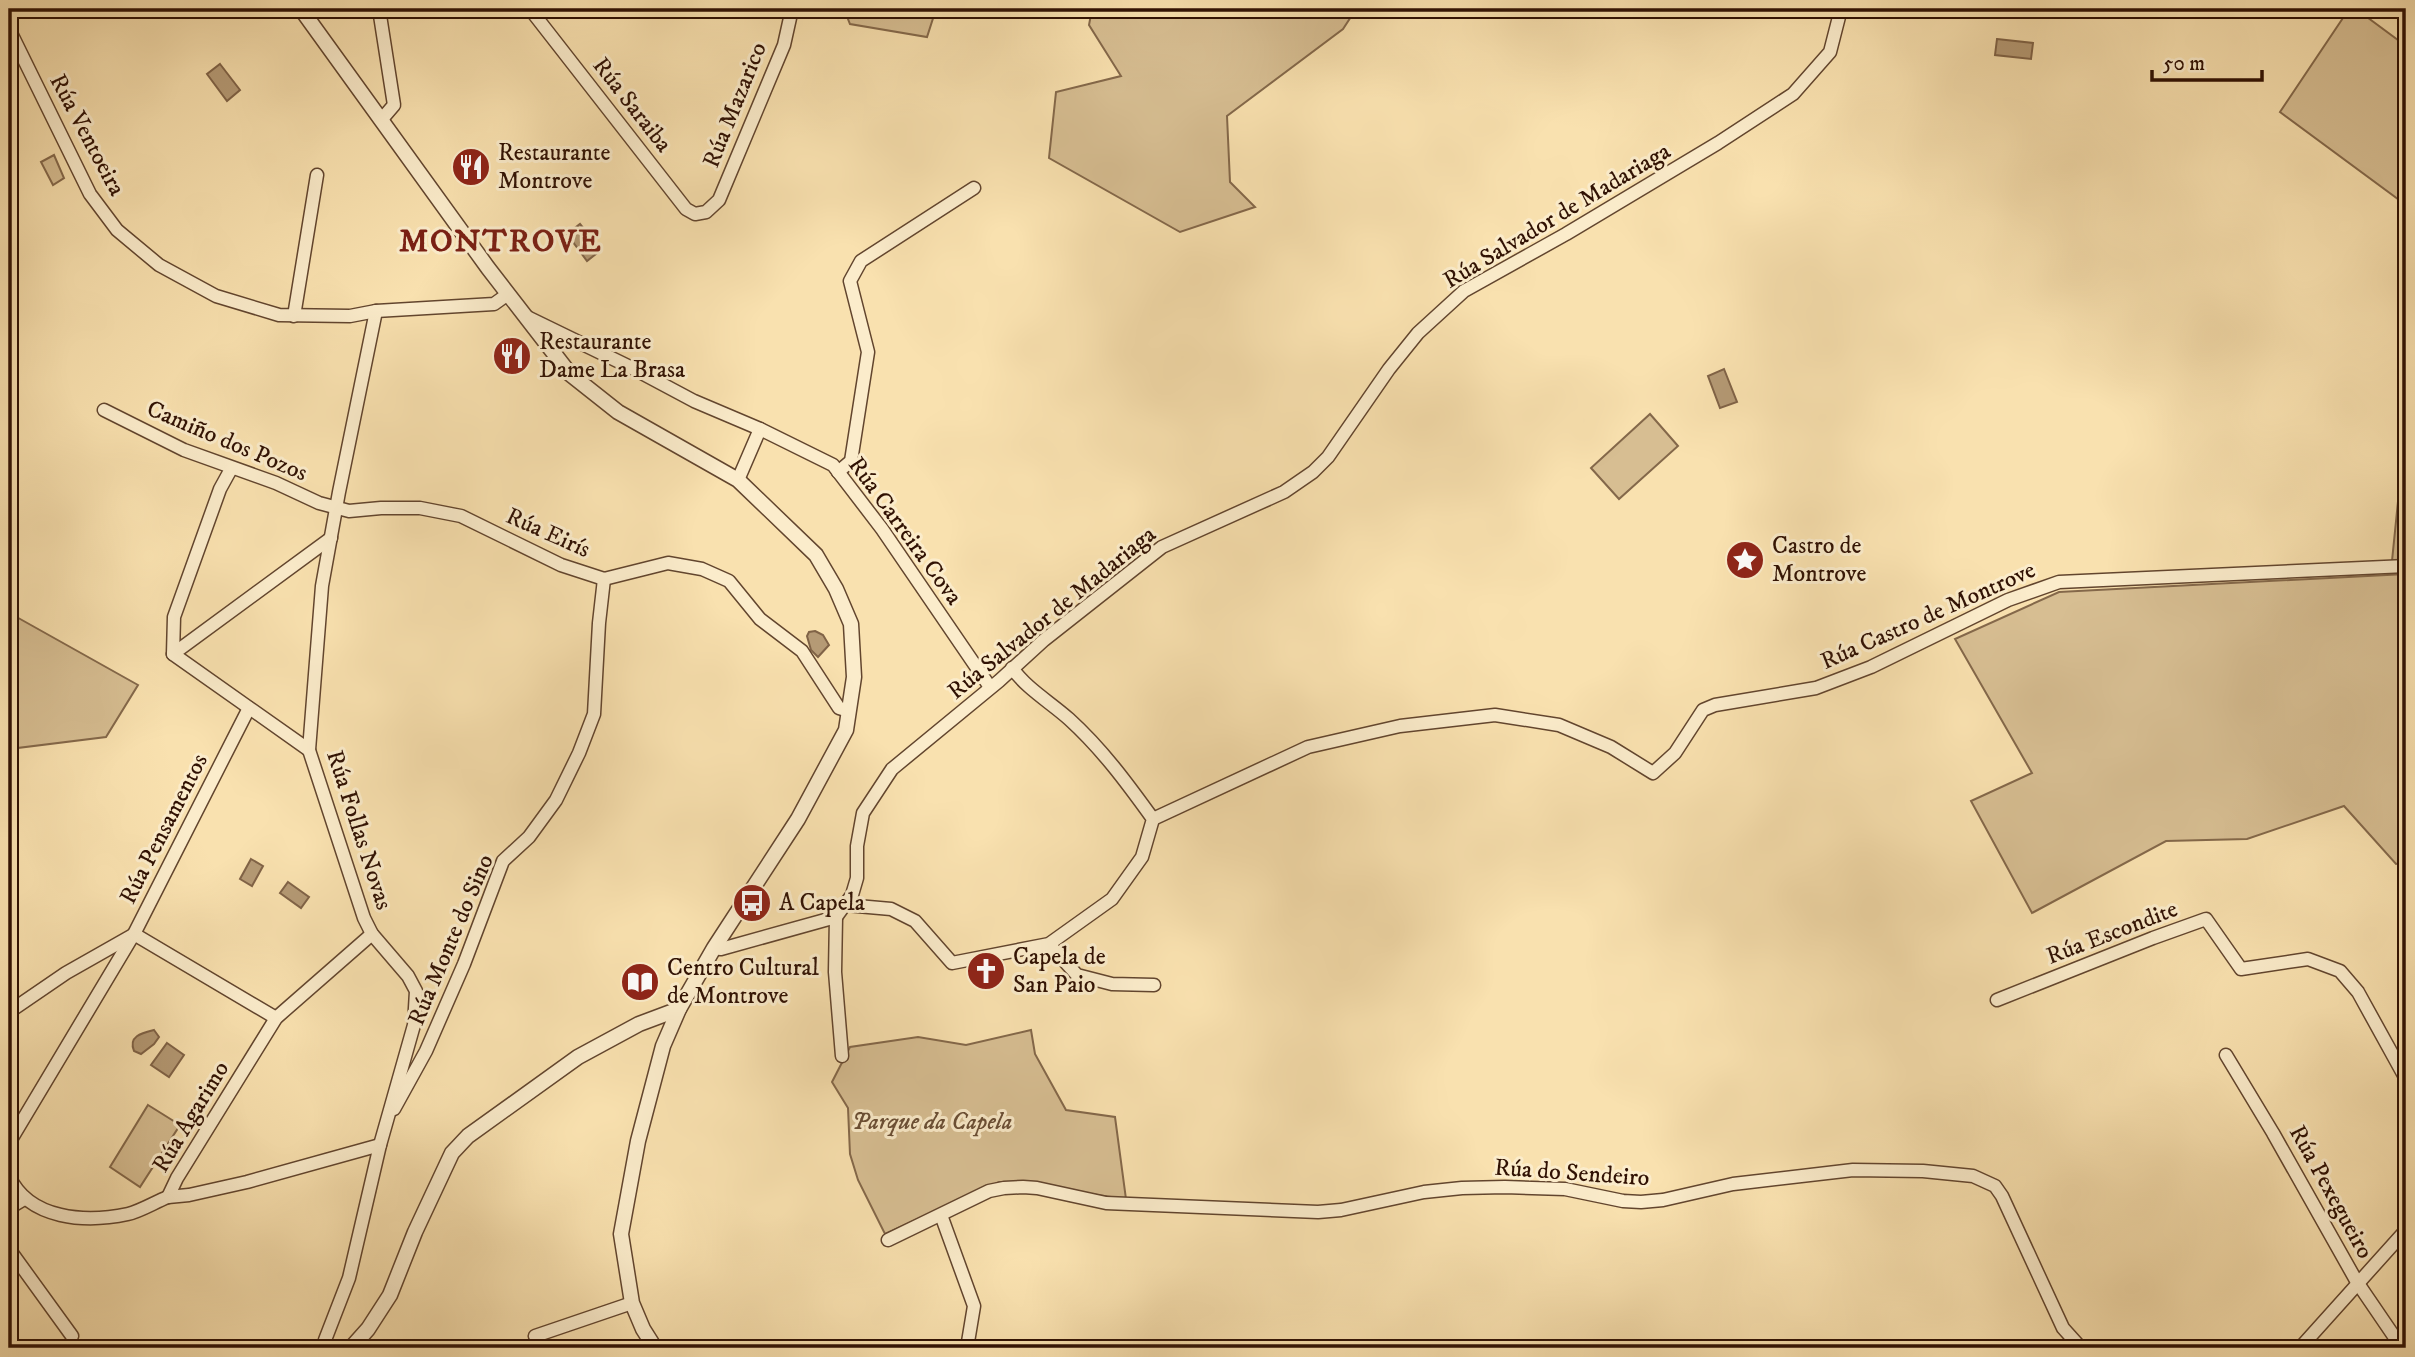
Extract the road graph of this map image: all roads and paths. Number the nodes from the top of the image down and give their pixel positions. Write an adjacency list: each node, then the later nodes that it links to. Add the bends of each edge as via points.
1 (301, 9): 7 (street)
2 (379, 9): 7 (street, via 394,105)
3 (530, 9): 10 (street, Rúa Saraiba, via 686,209 695,214)
4 (792, 9): 10 (street, Rúa Mazarico, via 784,45 719,200)
5 (1841, 9): 25 (street, Rúa Salvador de Madariaga, via 1830,51 1793,94 1574,230 1464,291 1418,333 1313,472 1284,492 1161,547)
6 (9, 29): 13 (street, Rúa Ventoeira, via 90,194 117,230 159,265 216,296)
7 (382, 119): 11 (street)
8 (317, 174): 13 (street)
9 (974, 188): 18 (street, via 862,261 850,281 867,352 851,461)
10 (706, 212)
11 (508, 294): 12 (street, via 494,304); 14 (street)
12 (376, 311): 13 (street, Rúa Ventoeira); 20 (street, Rúa Follas Novas)
13 (294, 316)
14 (524, 316): 16 (street, Rúa Carreira Cova); 19 (street, via 570,374 618,412)
15 (104, 410): 17 (street, Camiño dos Pozos)
16 (760, 429): 18 (street, Rúa Carreira Cova, via 833,465); 19 (street)
17 (231, 469): 20 (street, Camiño dos Pozos); 24 (street, via 174,617)
18 (838, 472): 26 (street, Rúa Carreira Cova, via 883,529)
19 (738, 480): 28 (street, via 816,555 836,589 851,624 854,677)
20 (336, 506): 21 (street, Rúa Follas Novas); 23 (street, Rúa Eirís, via 349,511 420,508 461,516 561,565)
21 (331, 538): 24 (street); 29 (street, Rúa Follas Novas, via 322,586)
22 (2406, 566): 30 (street, Rúa Castro de Montrove, via 2059,582 2008,600 1871,667 1816,688 1703,710 1675,753 1653,773 1611,747 1559,725 1495,715 1400,726 1308,747)
23 (604, 579): 28 (street, Rúa Eirís, via 668,563 702,569 729,581 760,619 802,651 839,708); 45 (street, Rúa Monte do Sino, via 594,714 579,753 556,800 529,837 503,861 426,1051)
24 (173, 654): 27 (street)
25 (1012, 668): 26 (street, Rúa Salvador de Madariaga); 30 (street, via 1113,764)
26 (990, 687): 31 (street, Rúa Salvador de Madariaga, via 891,769 863,813 857,878)
27 (249, 708): 29 (street); 34 (street, Rúa Pensamentos)
28 (849, 712): 36 (street, via 846,730 798,819)
29 (309, 750): 33 (street, Rúa Follas Novas, via 363,918)
30 (1153, 819): 35 (street, via 1142,857 1112,899)
31 (846, 905): 32 (street, Rúa Salvador de Madariaga); 35 (street, via 891,909 915,921 952,963)
32 (836, 917): 36 (street); 43 (street)
33 (372, 933): 41 (street, Rúa Agarimo); 45 (street, Rúa Follas Novas, via 416,991 414,1025)
34 (134, 934): 40 (street); 41 (street, Rúa Pensamentos); 46 (street)
35 (1049, 944): 37 (street, via 1077,975 1112,984)
36 (714, 948): 39 (street)
37 (1154, 985)
38 (1997, 1000): 44 (street, Rúa Escondite, via 2206,919 2241,969 2308,959 2340,971 2358,992)
39 (680, 1009): 57 (street, via 663,1046 638,1141 621,1234); 61 (street, via 639,1024 578,1058 460,1144 415,1232 390,1296)
40 (9, 1012)
41 (276, 1018): 49 (street, Rúa Agarimo)
42 (2226, 1055): 56 (street, Rúa Pexegueiro)
43 (842, 1056)
44 (2406, 1079)
45 (387, 1121): 47 (street, Rúa Follas Novas)
46 (9, 1143)
47 (380, 1145): 49 (street, Rúa Agarimo, via 247,1182); 60 (street, Rúa Follas Novas, via 349,1278 325,1340)
48 (9, 1176): 50 (street)
49 (168, 1197): 50 (street, via 129,1214 83,1219 51,1213)
50 (24, 1199): 51 (street)
51 (9, 1208)
52 (941, 1215): 54 (street, Rúa do Sendeiro); 63 (street, via 974,1306); 64 (street, Rúa do Sendeiro, via 1003,1188 1038,1188 1106,1203 1318,1212 1462,1188 1556,1188 1641,1202 1733,1184 1853,1170 1973,1175 2002,1196 2063,1328)
53 (2406, 1230): 56 (street)
54 (888, 1240)
55 (9, 1249): 58 (street)
56 (2357, 1282): 65 (street); 66 (street, Rúa Pexegueiro)
57 (632, 1303): 59 (street); 62 (street)
58 (72, 1336)
59 (535, 1336)
60 (329, 1348)
61 (351, 1348)
62 (655, 1348)
63 (967, 1348)
64 (2081, 1348)
65 (2300, 1348)
66 (2402, 1348)

